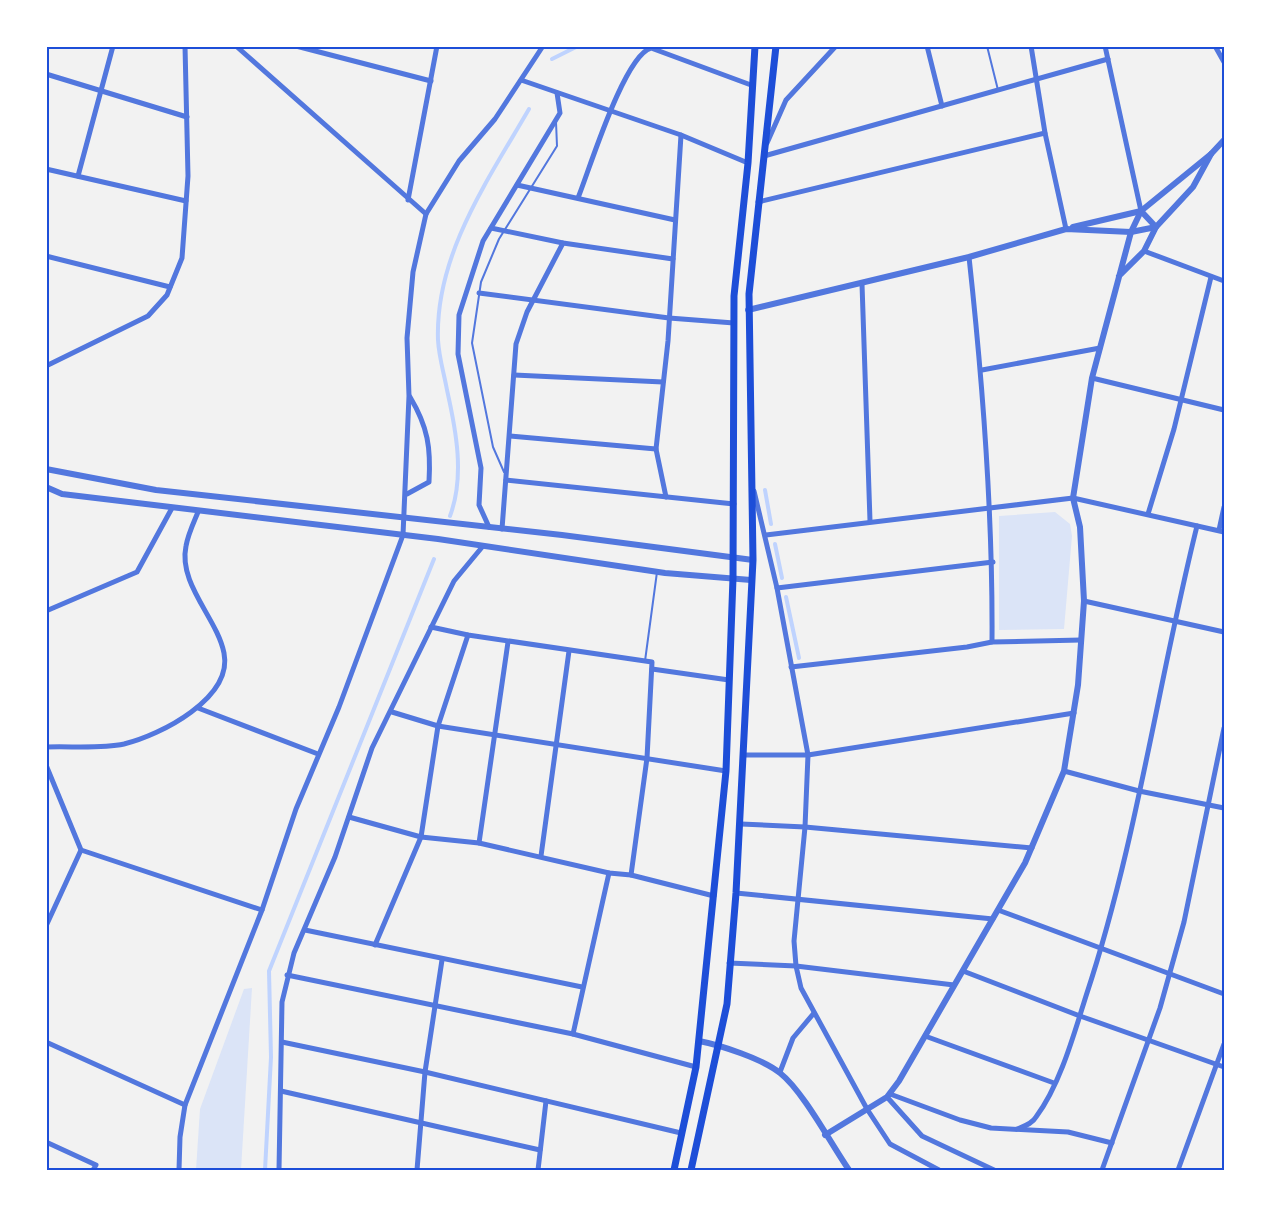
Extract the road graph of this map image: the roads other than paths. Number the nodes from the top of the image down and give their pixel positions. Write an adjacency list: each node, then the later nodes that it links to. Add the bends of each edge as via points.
1 (113, 46): 23 (street)
2 (185, 46): 27 (street)
3 (236, 46): 40 (street)
4 (296, 46): 20 (street)
5 (437, 46): 20 (street)
6 (543, 46): 19 (street)
7 (755, 46): 21 (main road)
8 (776, 46): 32 (main road)
9 (836, 46): 32 (street, via 786,100)
10 (927, 46): 25 (street)
11 (987, 46): 22 (lane)
12 (1031, 46): 18 (street)
13 (1105, 46): 15 (street)
14 (1215, 46): 16 (street)
15 (1108, 59): 18 (street); 43 (street)
16 (1224, 62)
17 (46, 74): 23 (street)
18 (1036, 78): 22 (street); 29 (street)
19 (521, 80): 24 (street); 44 (street, via 495,119 459,161)
20 (430, 81): 40 (street)
21 (751, 85): 26 (street, via 651,48 644,50 627,72); 34 (main road)
22 (998, 90): 25 (street)
23 (101, 91): 27 (street); 36 (street)
24 (557, 93): 26 (street); 28 (street, via 560,113)
25 (942, 106): 32 (street)
26 (612, 111): 30 (street); 39 (street)
27 (187, 117): 41 (street)
28 (556, 120): 37 (street); 38 (lane, via 557,146)
29 (1045, 133): 42 (street); 48 (street)
30 (681, 135): 34 (street); 45 (street)
31 (1224, 140): 33 (street)
32 (764, 153): 42 (main road)
33 (1211, 154): 43 (street); 46 (street, via 1192,187)
34 (748, 163): 65 (main road)
35 (46, 169): 36 (street)
36 (78, 176): 41 (street)
37 (517, 184): 38 (street); 47 (street)
38 (531, 188): 39 (street); 49 (lane)
39 (578, 198): 45 (street)
40 (408, 200): 44 (street)
41 (186, 201): 60 (street, via 182,258)
42 (758, 202): 63 (main road)
43 (1141, 211): 46 (street); 48 (street); 50 (street)
44 (426, 214): 72 (street, via 413,272 407,338)
45 (675, 220): 55 (street)
46 (1156, 227): 50 (street); 52 (street)
47 (491, 228): 49 (street); 93 (street, via 483,241 459,315 458,354 481,468 479,505)
48 (1066, 229): 50 (street); 54 (street)
49 (504, 231): 51 (street); 61 (lane, via 489,258)
50 (1131, 232): 56 (street)
51 (563, 243): 55 (street); 62 (street)
52 (1144, 251): 56 (street); 57 (street)
53 (46, 256): 60 (street)
54 (969, 257): 59 (street); 68 (street)
55 (673, 260): 64 (street)
56 (1119, 276): 66 (street)
57 (1211, 277): 58 (street); 73 (street)
58 (1224, 282)
59 (862, 284): 63 (street); 91 (street)
60 (170, 287): 67 (street, via 148,316)
61 (479, 293): 62 (street); 78 (lane, via 472,344 493,447)
62 (532, 302): 64 (street); 69 (street, via 516,344)
63 (748, 310): 80 (main road)
64 (669, 318): 65 (street); 71 (street)
65 (734, 322): 84 (main road)
66 (1100, 348): 68 (street); 70 (street)
67 (46, 366)
68 (982, 370): 85 (street)
69 (514, 375): 71 (street); 75 (street)
70 (1092, 378): 73 (street); 83 (street)
71 (663, 382): 76 (street)
72 (409, 396): 81 (street); 81 (street, via 422,416 431,452 429,482)
73 (1181, 399): 74 (street); 89 (street)
74 (1224, 410)
75 (510, 436): 76 (street); 78 (street)
76 (656, 449): 82 (street)
77 (46, 469): 90 (street, via 156,490)
78 (507, 479): 82 (street); 94 (street)
79 (46, 487): 87 (street, via 62,494)
80 (754, 491): 97 (street); 100 (main road)
81 (407, 494): 90 (street)
82 (666, 497): 84 (street)
83 (1073, 498): 85 (street); 89 (street); 106 (street, via 1080,526)
84 (734, 504): 99 (main road)
85 (990, 507): 91 (street); 101 (street)
86 (1224, 507): 95 (street)
87 (172, 508): 88 (street); 107 (street, via 137,572)
88 (198, 512): 96 (street); 120 (street, via 185,547 188,573 224,652 224,674)
89 (1148, 514): 92 (street)
90 (405, 519): 93 (street); 96 (street)
91 (870, 521): 97 (street)
92 (1197, 525): 95 (street); 108 (street)
93 (489, 527): 94 (street)
94 (502, 529): 99 (street)
95 (1222, 531)
96 (404, 535): 98 (street); 128 (street)
97 (766, 535): 105 (street)
98 (483, 546): 102 (street); 109 (street, via 454,581)
99 (733, 557): 100 (street); 103 (main road)
100 (753, 560): 104 (main road)
101 (993, 562): 105 (street); 114 (street)
102 (657, 572): 103 (street); 116 (lane)
103 (733, 578): 104 (street); 119 (main road)
104 (752, 580): 130 (main road)
105 (777, 588): 118 (street)
106 (1084, 601): 108 (street); 112 (street)
107 (46, 611)
108 (1173, 621): 110 (street); 135 (street)
109 (431, 627): 111 (street); 121 (street)
110 (1224, 632)
111 (468, 635): 113 (street); 123 (street)
112 (1081, 640): 114 (street); 122 (street)
113 (508, 642): 115 (street); 125 (street)
114 (992, 642): 118 (street)
115 (569, 651): 116 (street); 126 (street)
116 (645, 661): 117 (street)
117 (652, 666): 119 (street); 131 (street)
118 (791, 667): 129 (street)
119 (729, 680): 133 (main road)
120 (198, 708): 127 (street, via 163,730 123,744); 128 (street)
121 (392, 712): 123 (street); 138 (street, via 372,748)
122 (1074, 713): 129 (street); 134 (street)
123 (438, 726): 125 (street); 141 (street)
124 (1224, 728): 136 (street)
125 (493, 735): 126 (street); 142 (street)
126 (557, 744): 131 (street); 145 (street)
127 (46, 747)
128 (318, 754): 151 (street, via 277,859)
129 (808, 754): 130 (street); 140 (street)
130 (744, 755): 139 (main road)
131 (647, 758): 133 (street); 147 (street)
132 (46, 765): 144 (street)
133 (726, 771): 149 (main road)
134 (1064, 771): 135 (street); 143 (street)
135 (1138, 791): 136 (street); 157 (street, via 1119,888)
136 (1209, 804): 137 (street); 162 (street)
137 (1224, 808)
138 (349, 817): 141 (street); 155 (street)
139 (741, 824): 140 (street); 148 (main road)
140 (805, 826): 143 (street); 150 (street)
141 (421, 837): 142 (street); 156 (street)
142 (479, 843): 145 (street)
143 (1032, 848): 152 (street)
144 (81, 850): 151 (street); 154 (street)
145 (541, 856): 146 (street)
146 (609, 873): 147 (street); 165 (street)
147 (631, 875): 149 (street)
148 (736, 893): 150 (street); 159 (main road)
149 (714, 896): 173 (main road)
150 (799, 898): 153 (street); 160 (street)
151 (262, 910): 187 (street)
152 (998, 910): 153 (street); 157 (street)
153 (993, 919): 161 (street)
154 (46, 926)
155 (304, 930): 156 (street); 163 (street)
156 (375, 945): 158 (street)
157 (1102, 947): 162 (street); 169 (street)
158 (442, 960): 165 (street); 167 (street)
159 (729, 963): 160 (street); 177 (main road)
160 (795, 966): 164 (street); 168 (street)
161 (963, 971): 164 (street); 169 (street)
162 (1169, 973): 166 (street); 172 (street)
163 (286, 975): 167 (street); 175 (street)
164 (954, 985): 171 (street)
165 (582, 987): 170 (street)
166 (1224, 994)
167 (435, 1006): 170 (street); 181 (street)
168 (814, 1013): 182 (street, via 793,1038); 188 (street)
169 (1080, 1016): 172 (street); 183 (street)
170 (573, 1034): 179 (street)
171 (925, 1036): 183 (street); 185 (street)
172 (1148, 1040): 178 (street); 194 (street)
173 (699, 1041): 177 (street); 179 (main road)
174 (46, 1042): 187 (street)
175 (282, 1042): 181 (street); 184 (street)
176 (1224, 1044): 178 (street)
177 (720, 1045): 182 (street); 202 (main road)
178 (1217, 1064): 180 (street); 207 (street)
179 (696, 1067): 191 (main road)
180 (1224, 1067)
181 (425, 1072): 186 (street); 189 (street)
182 (780, 1072): 192 (street)
183 (1054, 1083): 190 (street, via 1035,1119)
184 (281, 1091): 189 (street); 198 (street)
185 (889, 1095): 188 (street); 190 (street, via 960,1120); 205 (street, via 922,1136)
186 (546, 1101): 191 (street); 195 (street)
187 (185, 1105): 197 (street)
188 (867, 1109): 192 (street); 204 (street, via 890,1144)
189 (421, 1123): 195 (street); 199 (street)
190 (1017, 1129): 194 (street, via 1068,1132)
191 (681, 1133): 201 (main road)
192 (825, 1135): 203 (street)
193 (46, 1142): 196 (street, via 96,1165)
194 (1112, 1143): 206 (street)
195 (540, 1150): 200 (street)
196 (93, 1170)
197 (180, 1170)
198 (279, 1170)
199 (417, 1170)
200 (538, 1170)
201 (674, 1170)
202 (691, 1170)
203 (849, 1170)
204 (939, 1170)
205 (994, 1170)
206 (1102, 1170)
207 (1178, 1170)

